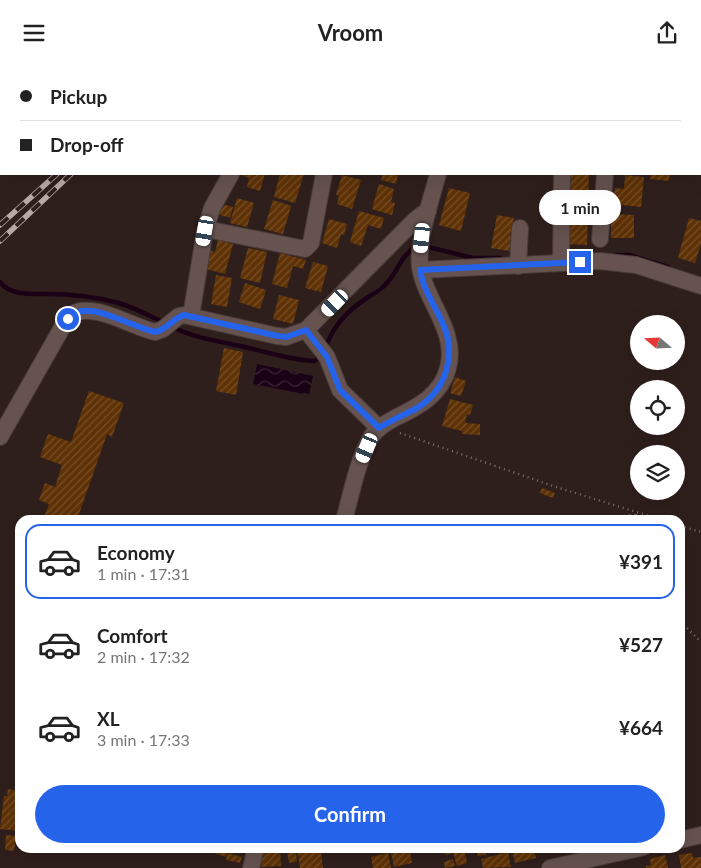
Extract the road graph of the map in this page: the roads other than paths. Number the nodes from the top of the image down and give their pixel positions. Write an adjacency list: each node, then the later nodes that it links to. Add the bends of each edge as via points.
1 (230, 175): 8 (street, via 212,209)
2 (324, 175): 8 (street, via 311,243 305,249)
3 (438, 175): 6 (street)
4 (562, 175): 10 (street)
5 (605, 175): 9 (street)
6 (428, 211): 11 (street); 15 (street, via 415,220)
7 (520, 228): 12 (street)
8 (206, 229): 14 (street)
9 (600, 239)
10 (562, 263): 12 (street); 13 (street, via 600,261 636,265)
11 (420, 264): 12 (street); 17 (street, via 425,286 444,327 449,346 448,367 441,385 428,399)
12 (518, 266)
13 (701, 286)
14 (191, 316): 15 (street, via 278,336); 16 (street, via 179,317 155,332 106,315 87,311 76,313 63,325)
15 (310, 335): 17 (street, via 327,357 340,390)
16 (4, 420): 18 (street)
17 (379, 428): 19 (street, via 371,437 362,459)
18 (0, 437)
19 (345, 515)
20 (701, 835): 21 (street)
21 (685, 839)
22 (255, 853): 24 (street)
23 (594, 853): 25 (street)
24 (251, 868)
25 (550, 868)

